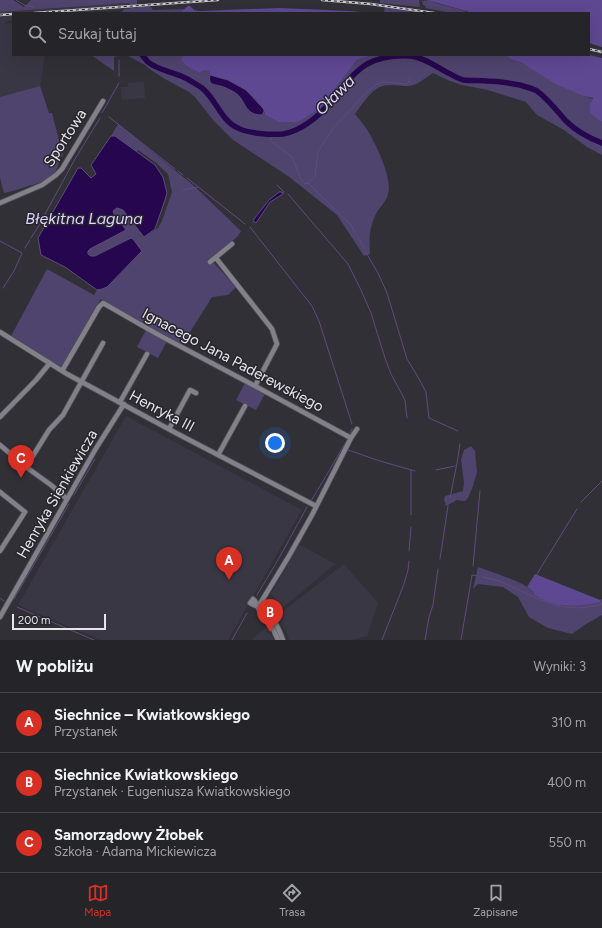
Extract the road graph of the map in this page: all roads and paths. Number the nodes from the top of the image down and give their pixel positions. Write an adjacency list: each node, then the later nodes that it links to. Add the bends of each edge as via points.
1 (103, 101): 2 (street, Sportowa, via 56,175 42,185)
2 (0, 203)
3 (232, 244): 4 (street)
4 (216, 258): 5 (street); 12 (street, via 272,328 277,344)
5 (210, 262)
6 (0, 333): 9 (street, Henryka III)
7 (103, 343): 11 (street)
8 (146, 354): 14 (street, Henryka Sienkiewicza)
9 (50, 363): 10 (street, Henryka III); 16 (street)
10 (62, 371): 11 (street, Henryka III); 12 (street, Ignacego Jana Paderewskiego, via 103,303)
11 (82, 382): 14 (street, Henryka III); 22 (street, via 63,415 49,430)
12 (255, 386): 19 (street, Ignacego Jana Paderewskiego)
13 (196, 393): 17 (street, via 190,390)
14 (122, 403): 17 (street, Henryka III); 24 (street, Henryka Sienkiewicza, via 119,413)
15 (245, 406): 21 (street)
16 (0, 417)
17 (168, 429): 21 (street, Henryka III)
18 (357, 429): 19 (street)
19 (351, 438): 26 (street)
20 (0, 444): 22 (street)
21 (218, 455): 26 (street, Henryka III)
22 (26, 467): 24 (street)
23 (2, 494): 25 (street); 27 (street, via 25,512)
24 (67, 499): 29 (street, Henryka Sienkiewicza)
25 (0, 500)
26 (316, 506): 28 (street)
27 (0, 551)
28 (258, 607): 30 (street); 31 (street, via 270,615)
29 (0, 617)
30 (278, 640)
31 (283, 640)

